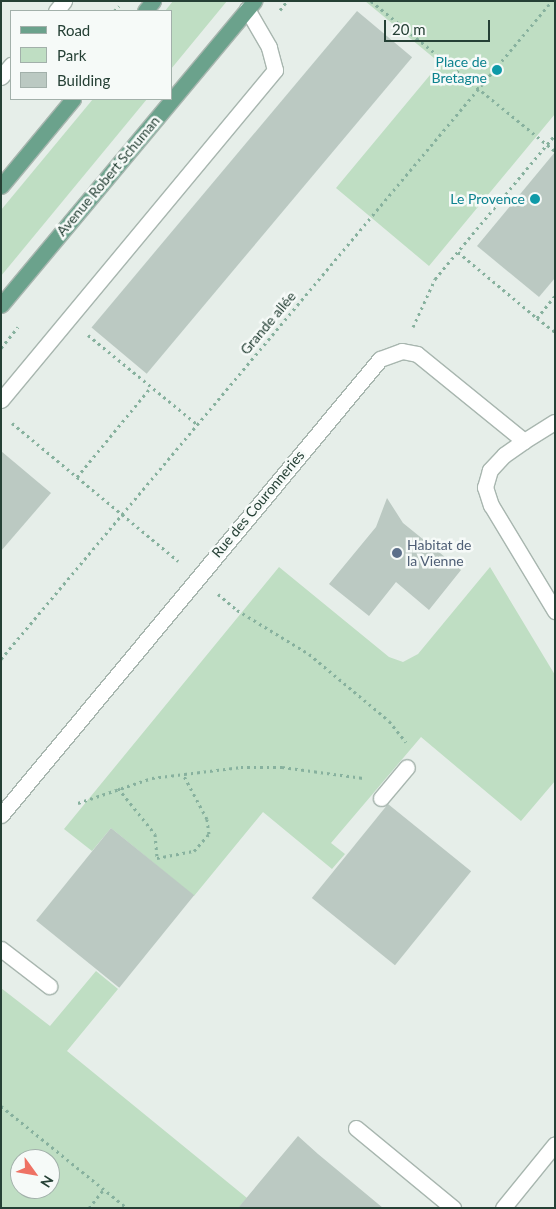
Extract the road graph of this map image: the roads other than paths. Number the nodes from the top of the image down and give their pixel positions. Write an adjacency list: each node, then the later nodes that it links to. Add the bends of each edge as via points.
1 (250, 5): 4 (main road, Avenue Robert Schuman); 9 (street, via 269,47 275,70)
2 (10, 66): 3 (street)
3 (1, 78)
4 (172, 99)
5 (72, 100): 7 (main road)
6 (171, 100): 8 (main road, Avenue Robert Schuman)
7 (1, 186)
8 (1, 305)
9 (1, 400)
10 (555, 422): 11 (street)
11 (524, 442): 12 (street, via 504,455 490,470 485,487 490,505); 15 (street, Rue des Couronneries, via 417,354 402,351 380,359)
12 (555, 611)
13 (407, 767): 14 (street)
14 (381, 798)
15 (1, 815)
16 (1, 948): 17 (street)
17 (48, 986)
18 (356, 1128): 20 (street)
19 (555, 1144): 21 (street)
20 (453, 1208)
21 (503, 1208)

